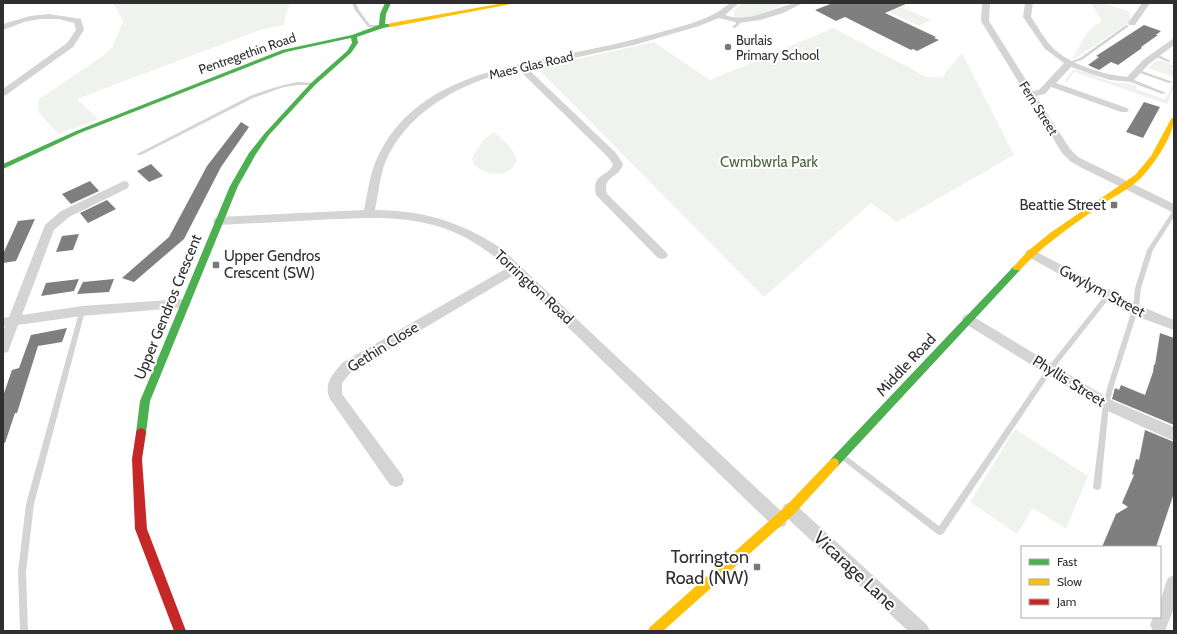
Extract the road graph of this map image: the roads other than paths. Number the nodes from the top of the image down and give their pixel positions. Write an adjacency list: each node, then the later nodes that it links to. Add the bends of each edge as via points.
1 (354, 3): 11 (lane, via 369,26)
2 (388, 3): 11 (street, via 383,14)
3 (513, 3): 11 (street, Pentregethin Road, via 400,25)
4 (735, 3): 9 (street, Maes Glas Road)
5 (799, 3): 9 (street, via 766,17 736,23)
6 (986, 3): 26 (street, Fern Street, via 982,21)
7 (1029, 3): 17 (street, via 1027,17 1050,50)
8 (1146, 3): 10 (street)
9 (719, 15): 18 (street, Maes Glas Road, via 650,38)
10 (1129, 24): 17 (lane, via 1081,60)
11 (382, 26): 13 (street, Pentregethin Road)
12 (3, 27): 24 (street, via 34,17 54,16 78,20 80,30 70,45)
13 (354, 36): 22 (street, Upper Gendros Crescent, via 355,43 349,52); 30 (street, Pentregethin Road, via 284,51 232,70 78,132)
14 (1172, 45): 15 (street)
15 (1155, 55): 16 (lane); 19 (street)
16 (1169, 61)
17 (1069, 63): 20 (street, via 1109,78); 23 (street)
18 (520, 67): 34 (street, Maes Glas Road, via 495,72 452,90 410,119 396,134 384,154 378,169); 38 (street, via 612,155 618,164 615,171 603,179 600,187 602,195)
19 (1138, 71): 20 (street); 21 (lane)
20 (1130, 80): 25 (lane)
21 (1171, 82)
22 (313, 84): 29 (lane, via 287,86 234,104); 36 (street, Upper Gendros Crescent, via 267,134 234,186)
23 (1050, 84): 26 (street, via 1042,92); 27 (street)
24 (3, 93)
25 (1164, 93)
26 (1030, 94): 32 (street, Fern Street, via 1066,151 1074,159)
27 (1124, 110)
28 (1174, 119): 32 (street, Middle Road, via 1147,167 1138,177)
29 (139, 154)
30 (3, 167)
31 (124, 185): 45 (street, via 65,214 49,228)
32 (1125, 185): 33 (street); 37 (street, Middle Road)
33 (1174, 209)
34 (369, 213): 36 (street, Torrington Road); 39 (street, Torrington Road, via 398,214 450,224 479,238)
35 (1174, 213): 42 (lane, via 1150,250 1138,288)
36 (219, 221): 41 (street, Upper Gendros Crescent)
37 (1031, 253): 40 (street, Gwylym Street); 44 (street, Middle Road)
38 (662, 255)
39 (515, 269): 52 (street, Gethin Close, via 347,367 335,381 335,395); 54 (street, Torrington Road)
40 (1108, 296): 42 (street, Gwylym Street); 48 (lane)
41 (184, 304): 43 (street); 58 (street, Upper Gendros Crescent, via 145,401 137,459 141,529)
42 (1135, 310): 46 (street, Gwylym Street); 49 (lane)
43 (82, 311): 45 (street); 57 (lane, via 30,504 22,572)
44 (969, 318): 48 (street, Phyllis Street); 51 (street, Middle Road)
45 (8, 322): 47 (street)
46 (1174, 325)
47 (3, 348)
48 (1050, 369): 49 (street, Phyllis Street); 51 (lane, via 940,531)
49 (1106, 404): 50 (street, Phyllis Street); 53 (lane)
50 (1174, 434)
51 (841, 455): 54 (street, Middle Road)
52 (396, 480)
53 (1097, 487)
54 (784, 515): 59 (street, Middle Road); 60 (street, Vicarage Lane)
55 (1174, 584): 56 (street)
56 (1162, 628)
57 (24, 631)
58 (180, 631)
59 (654, 631)
60 (921, 631)

